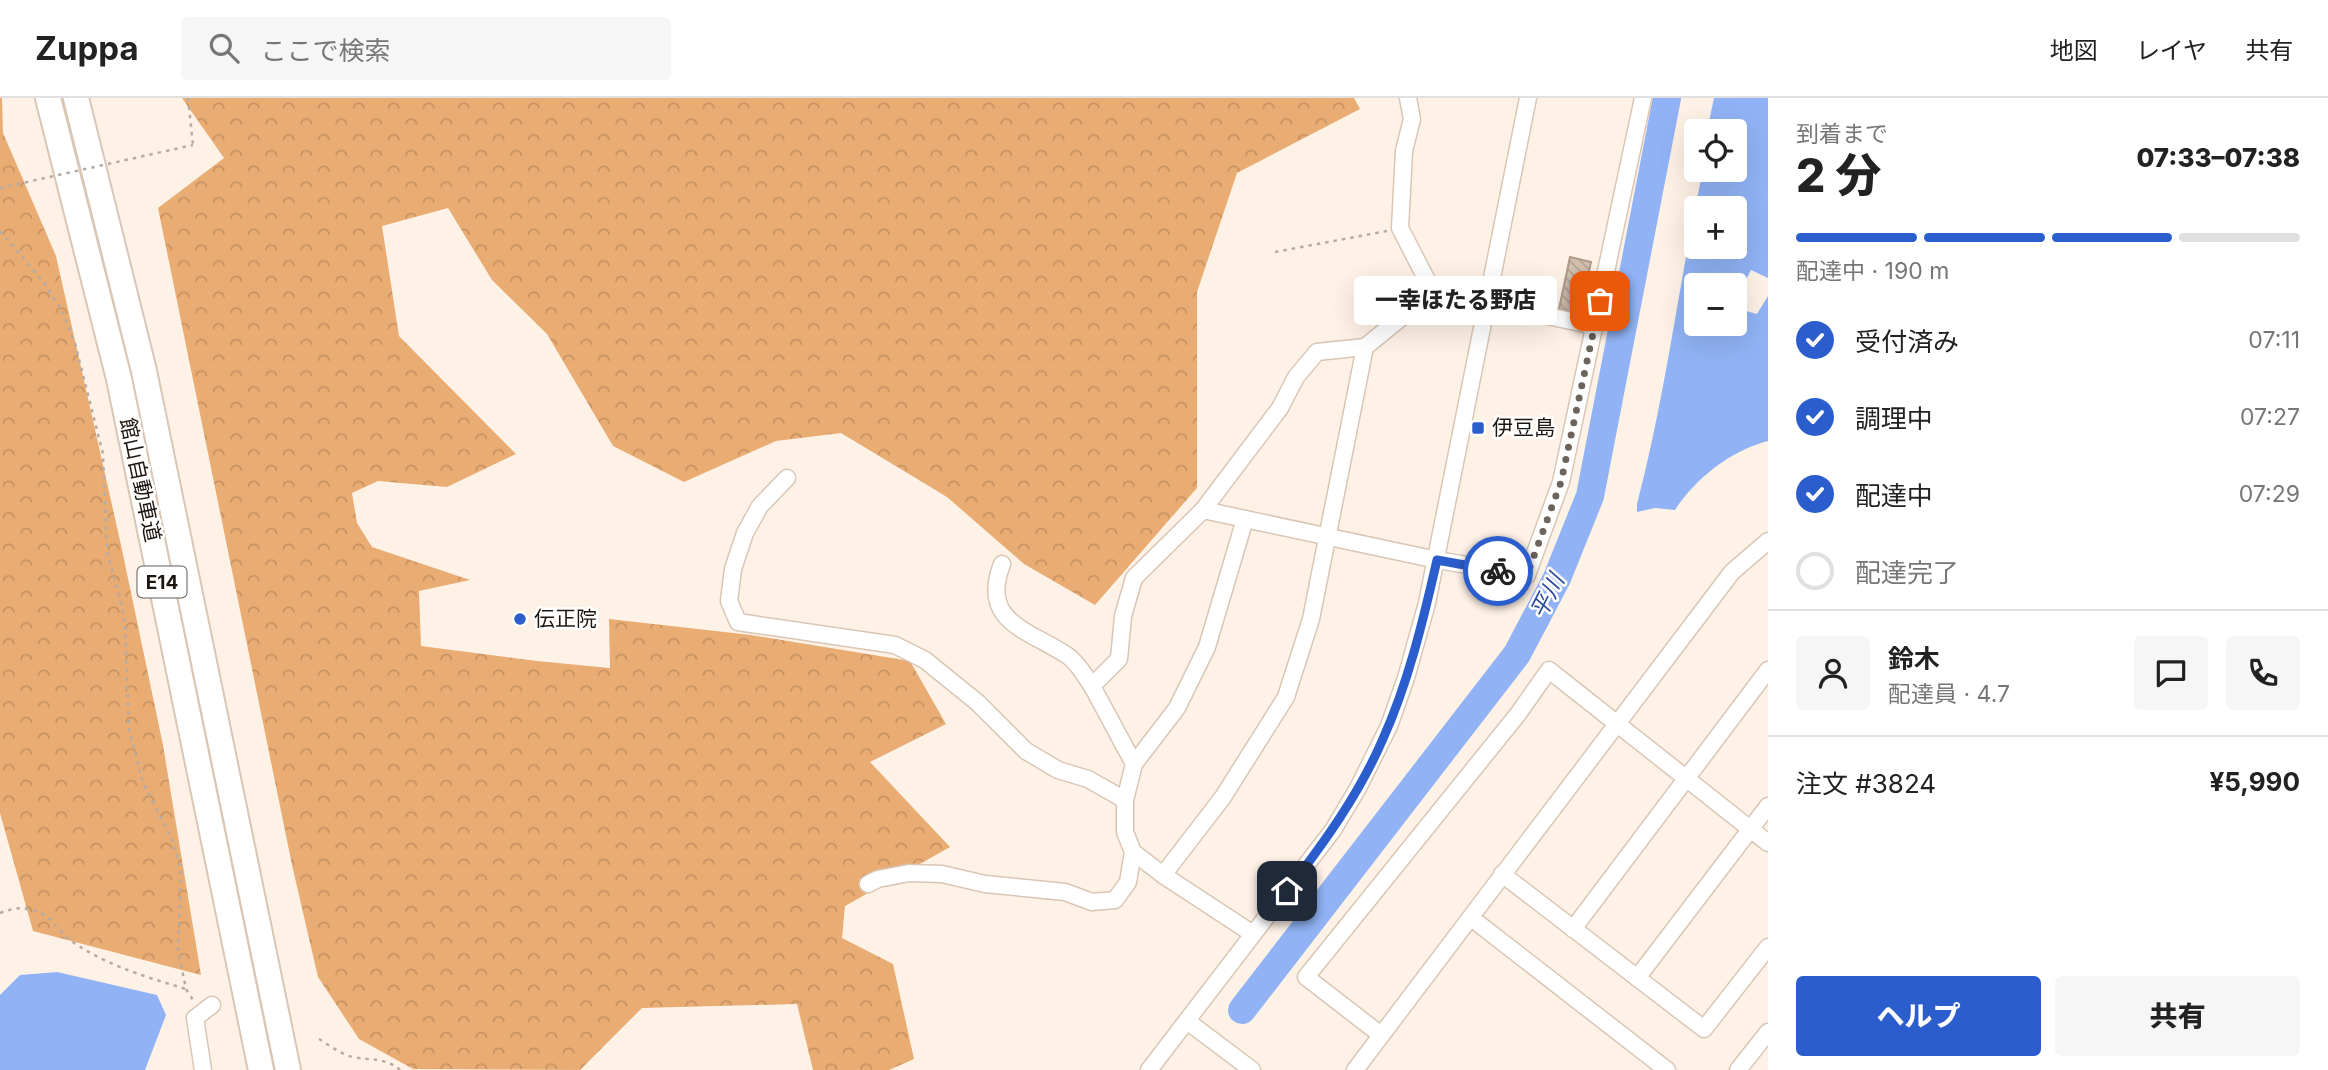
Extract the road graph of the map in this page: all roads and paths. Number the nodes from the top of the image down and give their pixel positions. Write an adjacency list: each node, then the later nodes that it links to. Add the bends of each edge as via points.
1 (48, 98): 47 (highway, 館山自動車道 / E14, via 119,379)
2 (76, 98): 48 (highway, 館山自動車道 / E14, via 144,371)
3 (188, 98): 7 (path, bridge, via 193,145)
4 (1408, 98): 8 (street, via 1412,119 1404,151)
5 (1528, 98): 12 (street)
6 (1643, 98): 13 (street)
7 (0, 188)
8 (1400, 228): 10 (path); 11 (street)
9 (0, 231): 35 (path, via 62,311 75,343 103,453 107,552 125,630 129,730 143,782 181,869 178,950 186,989 120,968 71,940 44,914 14,907)
10 (1275, 252)
11 (1433, 292): 12 (street); 14 (street)
12 (1487, 304): 13 (street); 20 (street)
13 (1595, 326): 20 (street, via 1561,482 1527,575)
14 (1365, 347): 16 (street, via 1317,352); 18 (street)
15 (787, 478): 27 (street, via 760,506 745,533 729,601 738,622 895,645 925,660 1026,751)
16 (1203, 510): 17 (street); 23 (street, via 1134,578 1123,616 1119,659)
17 (1245, 519): 18 (street); 25 (street, via 1207,647 1177,708)
18 (1326, 537): 20 (street); 33 (street, via 1311,619 1286,696 1223,797)
19 (1768, 541): 24 (street, via 1732,572)
20 (1437, 560): 38 (street, via 1406,678 1381,743 1333,830)
21 (1002, 564): 23 (street, via 995,595 1004,616 1071,658)
22 (1768, 670): 26 (street)
23 (1092, 686): 25 (street)
24 (1617, 723): 26 (street); 32 (street); 44 (street, via 1549,670 1306,977)
25 (1134, 764): 27 (street)
26 (1686, 779): 29 (street); 37 (street)
27 (1125, 800): 31 (street, via 1125,832)
28 (1768, 806): 29 (street)
29 (1750, 829): 30 (street); 40 (street)
30 (1768, 843)
31 (1133, 852): 33 (street); 34 (street, via 1128,881 1115,900 1092,902 1065,892 985,884 942,874 909,873)
32 (1502, 874): 37 (street); 44 (street)
33 (1163, 875): 38 (street)
34 (867, 884)
35 (0, 913)
36 (1479, 924): 53 (street)
37 (1573, 929): 40 (street)
38 (1253, 934): 42 (street)
39 (1768, 947): 40 (street, via 1703,1029)
40 (1637, 978)
41 (212, 1005): 46 (street, via 195,1018)
42 (1187, 1021): 50 (street); 51 (street)
43 (1768, 1032): 54 (street)
44 (1381, 1035): 52 (street)
45 (319, 1039): 49 (path, via 351,1057 390,1062)
46 (203, 1070)
47 (261, 1070)
48 (288, 1070)
49 (400, 1070)
50 (1149, 1070)
51 (1252, 1070)
52 (1354, 1070)
53 (1667, 1070)
54 (1738, 1070)

